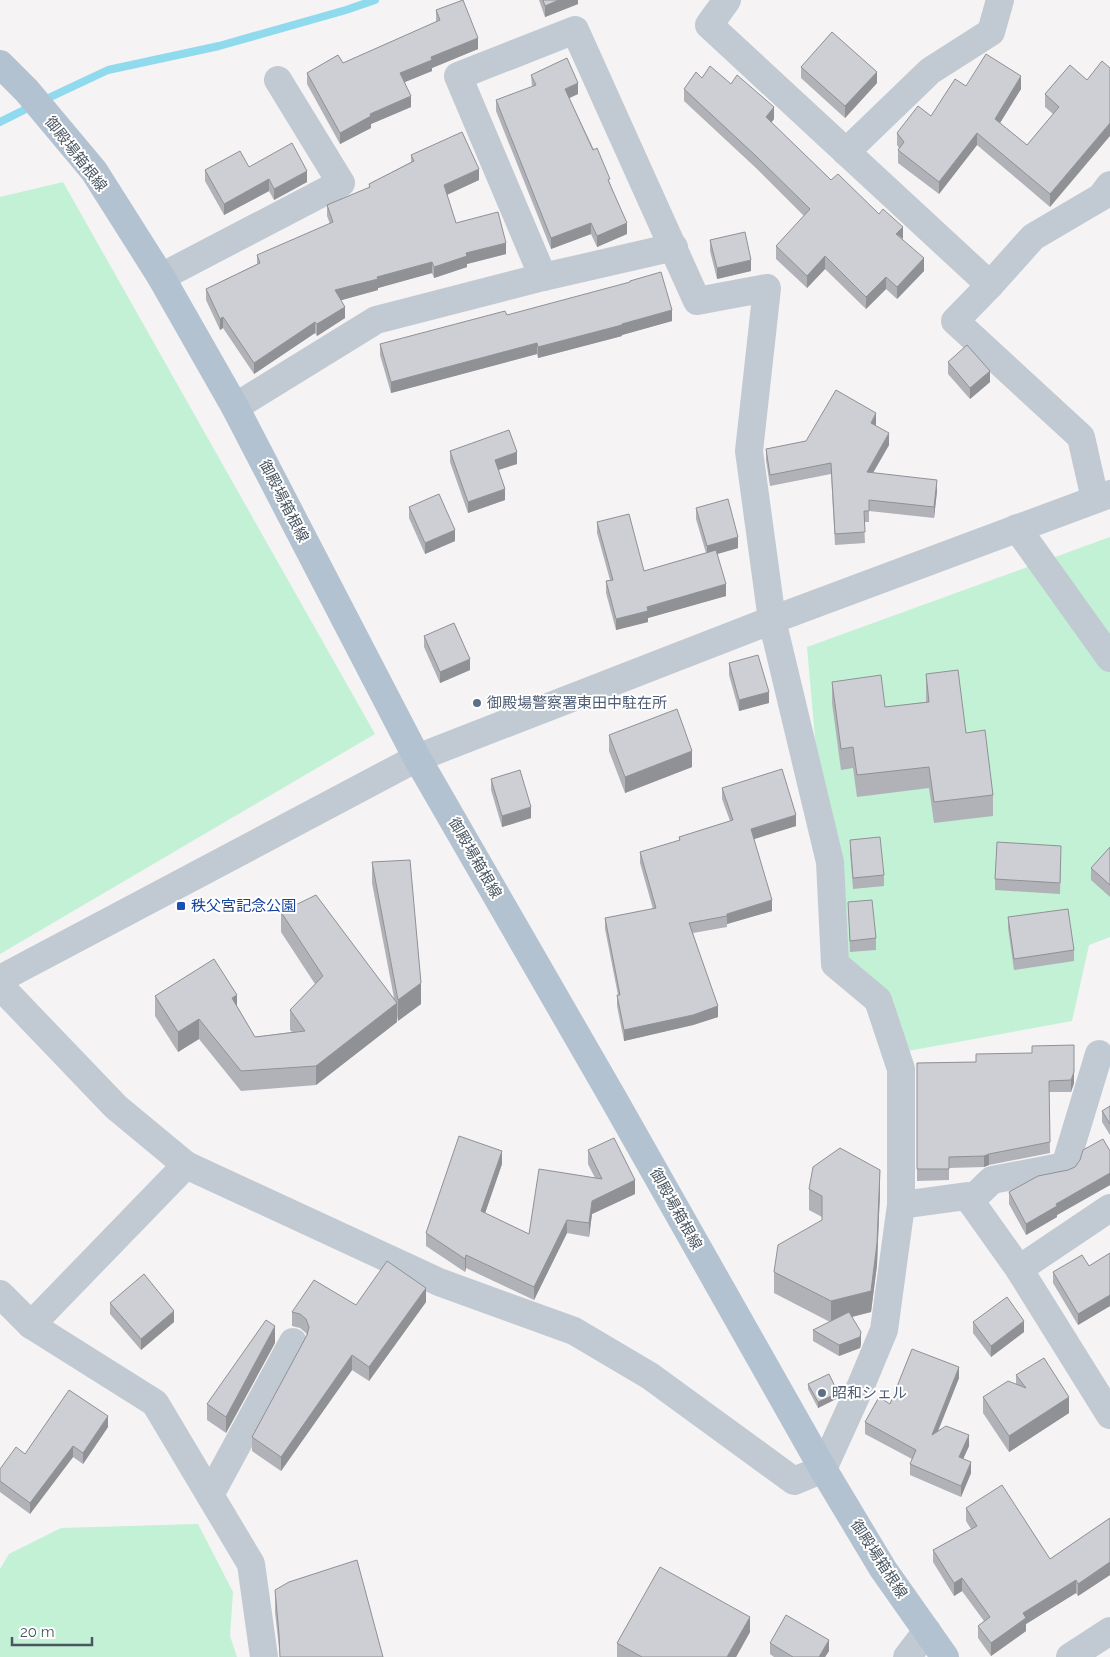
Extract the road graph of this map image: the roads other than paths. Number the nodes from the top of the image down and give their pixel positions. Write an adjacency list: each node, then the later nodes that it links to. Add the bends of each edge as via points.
1 (727, 0): 5 (street, via 709,25)
2 (1000, 0): 5 (street, via 991,32 930,71)
3 (0, 64): 8 (main road, 御殿場箱根線, via 94,172)
4 (278, 80): 8 (street, via 341,183)
5 (846, 152): 10 (street)
6 (1110, 185): 10 (street, via 1101,197 1033,238)
7 (674, 247): 9 (street); 9 (street, via 575,30 458,76); 14 (street, via 697,302 767,288 749,451)
8 (161, 277): 11 (main road, 御殿場箱根線)
9 (543, 277): 11 (street, via 376,320)
10 (990, 286): 12 (street, via 955,321 1081,437)
11 (236, 407): 16 (main road, 御殿場箱根線)
12 (1102, 496): 13 (street)
13 (1017, 528): 14 (street); 15 (street)
14 (772, 620): 16 (street); 22 (street, via 830,862 834,964 878,1000 901,1069)
15 (1110, 658)
16 (417, 758): 17 (street); 29 (main road, 御殿場箱根線)
17 (0, 979)
18 (0, 986): 20 (street, via 116,1107)
19 (1099, 1054): 21 (street, via 1065,1166 992,1180)
20 (186, 1165): 26 (street); 29 (street, via 439,1282 574,1331 650,1376 794,1481)
21 (970, 1201): 22 (street, via 966,1196); 24 (street)
22 (901, 1205): 29 (street, via 884,1330)
23 (1110, 1208): 24 (street)
24 (1019, 1269): 28 (street)
25 (0, 1294): 26 (street)
26 (32, 1325): 30 (street, via 155,1404)
27 (293, 1342): 30 (street)
28 (1110, 1415)
29 (824, 1469): 31 (main road, 御殿場箱根線, via 883,1569)
30 (210, 1495): 33 (street, via 251,1564)
31 (927, 1631): 34 (street); 35 (main road, 御殿場箱根線)
32 (1110, 1631): 36 (street)
33 (264, 1657)
34 (907, 1657)
35 (945, 1657)
36 (1070, 1657)

